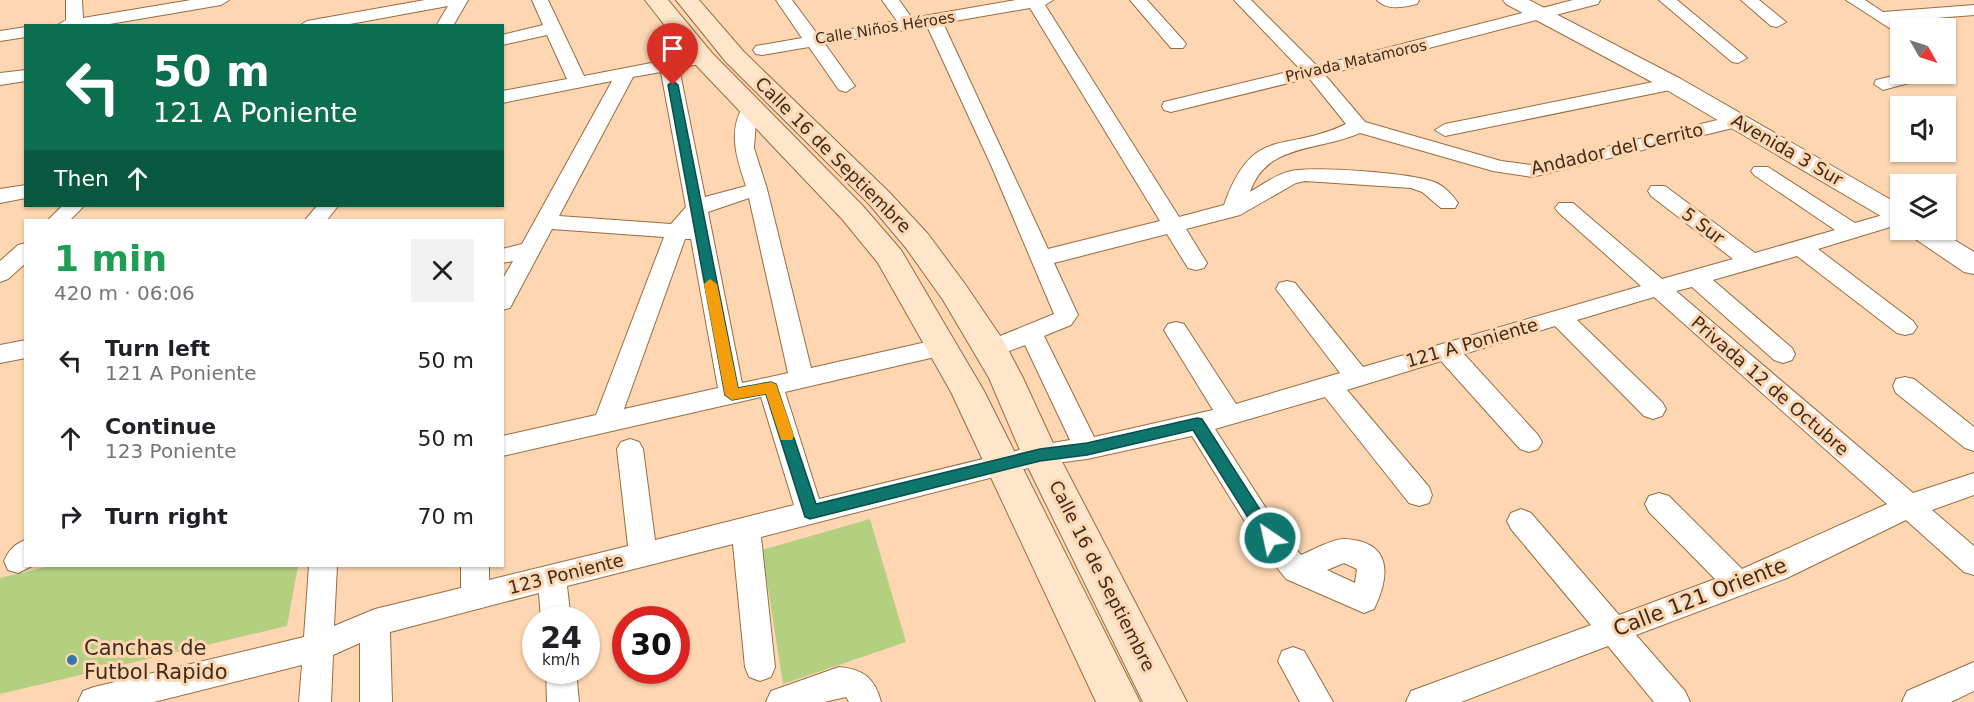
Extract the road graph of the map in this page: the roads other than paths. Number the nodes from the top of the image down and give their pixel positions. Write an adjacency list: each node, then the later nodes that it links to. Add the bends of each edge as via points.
1 (74, 0): 29 (street)
2 (216, 0): 21 (street)
3 (454, 0): 28 (street)
4 (460, 0): 31 (street)
5 (540, 0): 34 (street)
6 (656, 0): 41 (main road, Calle 16 de Septiembre)
7 (687, 0): 99 (main road, Calle 16 de Septiembre, via 735,57 879,198 917,241)
8 (784, 0): 37 (street)
9 (890, 0): 32 (street)
10 (1138, 0): 39 (street)
11 (1242, 0): 44 (street)
12 (1385, 0): 13 (street)
13 (1411, 0)
14 (1513, 0): 23 (street, Avenida 3 Sur)
15 (1592, 0): 23 (street, Privada Matamoros)
16 (1667, 0): 42 (street)
17 (1749, 0): 27 (street)
18 (1854, 0): 24 (street)
19 (1040, 1): 20 (street, Calle Niños Héroes); 75 (street)
20 (1004, 3): 25 (street, Calle Niños Héroes)
21 (167, 4): 26 (street)
22 (1974, 10): 24 (street)
23 (1540, 15): 44 (street, Privada Matamoros); 50 (street, Avenida 3 Sur)
24 (1880, 17): 33 (street)
25 (933, 21): 32 (street, Calle Niños Héroes); 84 (street)
26 (100, 22): 30 (street)
27 (1777, 22)
28 (338, 23)
29 (69, 24)
30 (79, 24)
31 (445, 24)
32 (908, 24): 37 (street, Calle Niños Héroes)
33 (1890, 24)
34 (554, 28): 38 (street); 48 (street)
35 (24, 32): 36 (street)
36 (0, 36)
37 (813, 39): 40 (street, Calle Niños Héroes); 52 (street)
38 (504, 40)
39 (1177, 44)
40 (762, 50)
41 (703, 58): 43 (street); 55 (main road, Calle 16 de Septiembre)
42 (1738, 58)
43 (669, 64): 45 (street); 67 (street)
44 (1312, 71): 54 (street, Privada Matamoros); 57 (street)
45 (626, 73): 48 (street); 74 (street)
46 (24, 75): 47 (street)
47 (0, 79)
48 (578, 82): 53 (street)
49 (1890, 82): 51 (street)
50 (1673, 84): 56 (street, Avenida 3 Sur); 58 (street)
51 (1883, 84)
52 (846, 86)
53 (504, 97)
54 (1172, 106)
55 (751, 108): 60 (street, via 744,148); 97 (main road, Calle 16 de Septiembre, via 890,257)
56 (1738, 121): 57 (street, Andador del Cerrito, via 1532,171 1500,167); 70 (street, Avenida 3 Sur)
57 (1358, 126): 69 (street, via 1344,135 1277,147 1262,155 1245,176)
58 (1445, 130)
59 (1761, 171): 77 (street)
60 (757, 189): 67 (street); 104 (street)
61 (24, 191): 63 (street)
62 (1658, 191): 85 (street, 5 Sur)
63 (0, 196)
64 (1448, 203): 69 (street, via 1429,187 1412,182 1320,174 1291,177)
65 (73, 207): 71 (street)
66 (327, 207): 72 (street)
67 (697, 207): 76 (street); 78 (street)
68 (1566, 208): 91 (street, Privada 12 de Octubre)
69 (1233, 210): 75 (street)
70 (1890, 211)
71 (59, 219)
72 (316, 219)
73 (1890, 220): 77 (street, 121 A Poniente)
74 (546, 222): 76 (street); 81 (street)
75 (1175, 227): 84 (street); 86 (street)
76 (677, 231): 78 (street); 111 (street)
77 (1853, 232): 80 (street, 121 A Poniente)
78 (701, 233): 108 (street)
79 (1935, 240): 87 (street)
80 (1799, 246): 85 (street, 121 A Poniente); 94 (street)
81 (531, 250): 83 (street); 92 (street)
82 (24, 252): 88 (street)
83 (504, 256)
84 (1043, 258): 96 (street, via 1066,315)
85 (1749, 260): 89 (street, 121 A Poniente)
86 (1196, 263)
87 (1974, 265)
88 (0, 274)
89 (1696, 278): 91 (street, 121 A Poniente); 102 (street)
90 (1287, 289): 103 (street)
91 (1659, 290): 93 (street, 121 A Poniente); 123 (street, Privada 12 de Octubre)
92 (504, 298)
93 (1560, 317): 100 (street, 121 A Poniente); 109 (street)
94 (1905, 327)
95 (1176, 330): 110 (street)
96 (1031, 333): 99 (street); 117 (street)
97 (944, 347): 104 (street); 119 (main road, Calle 16 de Septiembre)
98 (24, 349): 101 (street)
99 (991, 349): 118 (main road, Calle 16 de Septiembre)
100 (1446, 350): 103 (street, 121 A Poniente); 114 (street)
101 (0, 354)
102 (1783, 354)
103 (1357, 377): 105 (street, 121 A Poniente)
104 (802, 380): 107 (street)
105 (1329, 385): 110 (street, 121 A Poniente); 121 (street)
106 (1905, 386): 113 (street)
107 (771, 388): 108 (street); 124 (street)
108 (732, 395): 111 (street)
109 (1653, 409)
110 (1229, 414): 112 (street, 121 A Poniente)
111 (606, 423): 115 (street)
112 (1197, 423): 117 (street, 121 A Poniente); 131 (street, via 1270,538)
113 (1974, 441)
114 (1529, 442)
115 (504, 446)
116 (630, 449): 127 (street)
117 (1087, 449): 118 (street, 121 A Poniente)
118 (1040, 455): 119 (street, 123 Poniente); 151 (main road, Calle 16 de Septiembre)
119 (1003, 466): 124 (street, 123 Poniente); 150 (main road, Calle 16 de Septiembre)
120 (1974, 484): 123 (street, Calle 121 Oriente)
121 (1419, 495)
122 (1659, 504): 133 (street)
123 (1909, 506): 128 (street, Privada 12 de Octubre); 133 (street, Calle 121 Oriente)
124 (810, 512): 126 (street, 123 Poniente)
125 (1521, 521): 137 (street)
126 (746, 529): 127 (street, 123 Poniente); 140 (street)
127 (643, 555): 132 (street, 123 Poniente)
128 (1974, 563)
129 (323, 567): 138 (street)
130 (475, 567): 134 (street)
131 (1296, 570)
132 (552, 577): 134 (street, 123 Poniente); 135 (street)
133 (1737, 584): 137 (street, Calle 121 Oriente)
134 (475, 596): 136 (street, 123 Poniente)
135 (555, 606)
136 (375, 622): 138 (street, 123 Poniente); 146 (street)
137 (1612, 630): 153 (street, Calle 121 Oriente); 154 (street)
138 (318, 647): 143 (street, 123 Poniente); 145 (street)
139 (1293, 662): 152 (street)
140 (760, 667)
141 (1974, 676): 155 (street)
142 (562, 684): 147 (street)
143 (144, 696): 144 (street, 123 Poniente)
144 (94, 702)
145 (315, 702)
146 (376, 702)
147 (564, 702)
148 (782, 702): 149 (street, via 839,682 853,683)
149 (866, 702)
150 (1118, 702)
151 (1165, 702)
152 (1317, 702)
153 (1422, 702)
154 (1674, 702)
155 (1918, 702)

